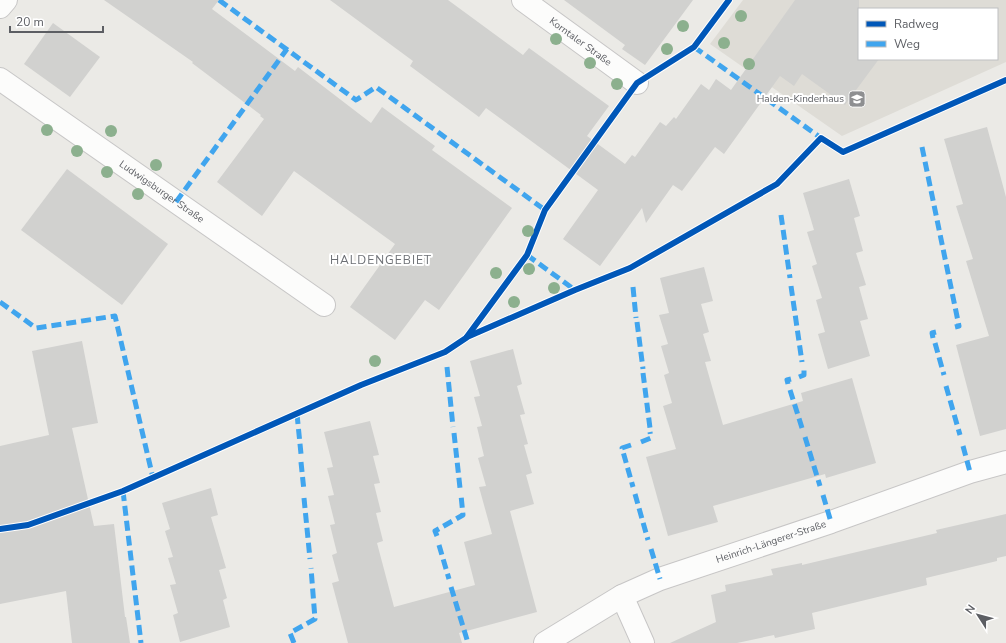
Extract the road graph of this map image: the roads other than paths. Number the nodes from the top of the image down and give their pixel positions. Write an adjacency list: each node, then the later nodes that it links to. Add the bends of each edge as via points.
1 (6, 0): 3 (street)
2 (523, 0): 5 (street, Korntaler Straße)
3 (0, 7)
4 (0, 79): 6 (street, Ludwigsburger Straße)
5 (637, 83)
6 (324, 305)
7 (1006, 462): 8 (street, Heinrich-Längerer-Straße, via 970,472 660,579)
8 (622, 596): 9 (street, Heinrich-Längerer-Straße); 10 (street)
9 (545, 643)
10 (643, 643)

